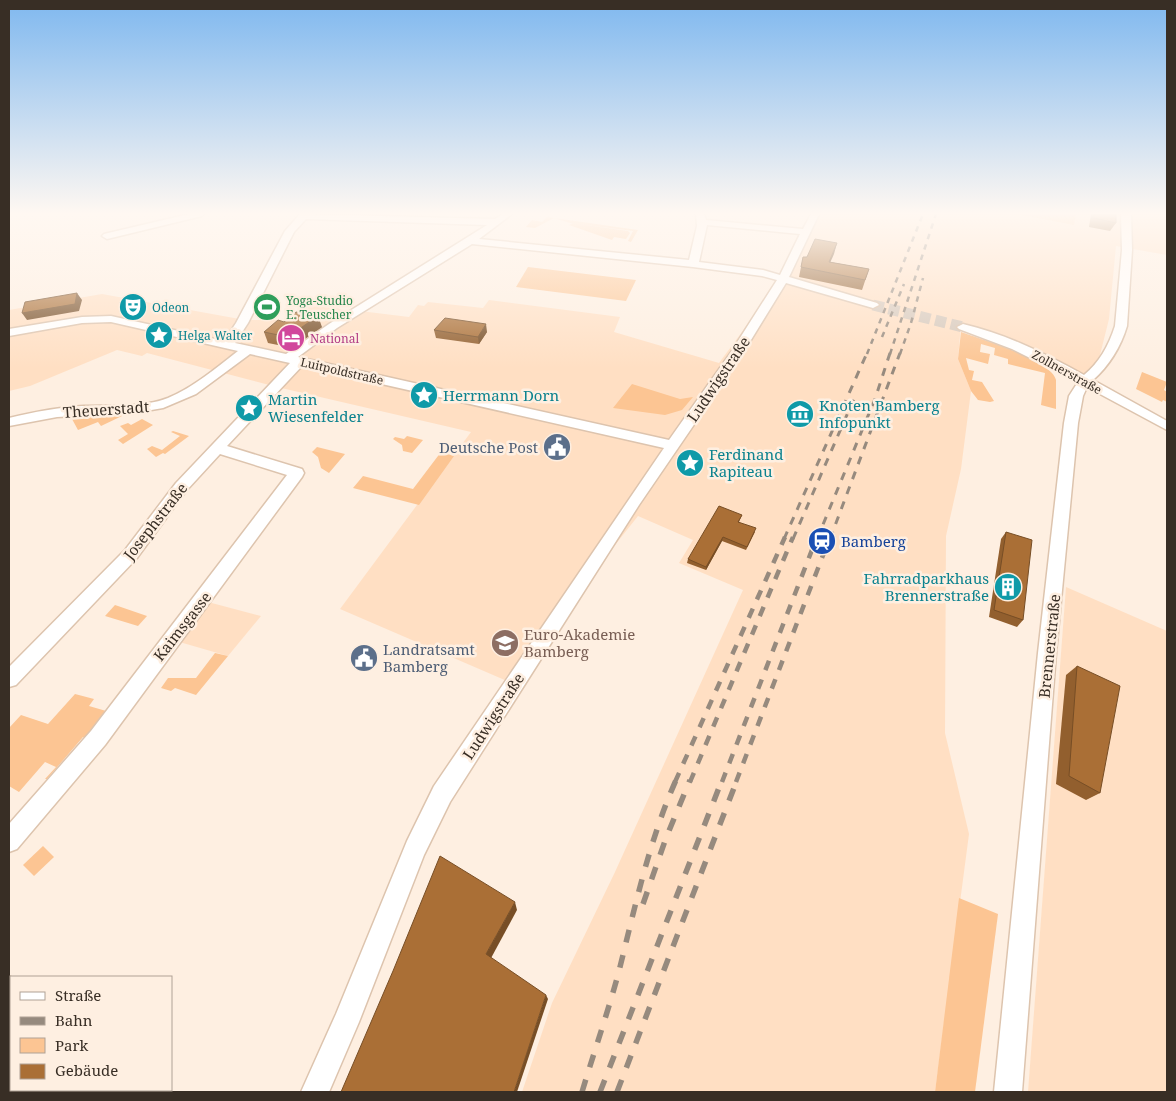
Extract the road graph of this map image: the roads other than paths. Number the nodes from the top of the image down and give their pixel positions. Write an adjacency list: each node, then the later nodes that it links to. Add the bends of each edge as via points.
1 (273, 265): 10 (street, via 234,337)
2 (431, 265): 12 (street, Josephstraße, via 334,326)
3 (703, 265): 6 (street)
4 (790, 265): 6 (street, Ludwigstraße)
5 (1126, 265): 13 (street, Brennerstraße, via 1118,336 1100,368)
6 (783, 279): 7 (street); 16 (street, Ludwigstraße, via 737,353)
7 (873, 305)
8 (963, 327): 13 (street, Zollnerstraße, via 1018,346)
9 (9, 332): 10 (street, Luitpoldstraße, via 103,319)
10 (226, 345): 11 (street, Luitpoldstraße)
11 (247, 350): 12 (street, Luitpoldstraße); 14 (street, Theuerstadt, via 185,394 158,405 135,410 72,410)
12 (293, 360): 16 (street, Luitpoldstraße); 17 (street, Josephstraße)
13 (1084, 382): 15 (street, Zollnerstraße); 21 (street, Brennerstraße, via 1076,396 1072,423 1047,653)
14 (9, 422)
15 (1167, 426)
16 (673, 445): 20 (street, Ludwigstraße, via 442,794 415,849)
17 (218, 448): 18 (street, Josephstraße, via 181,487 131,554); 19 (street, Kaimsgasse, via 297,473 98,738)
18 (9, 679)
19 (9, 840)
20 (315, 1092)
21 (1008, 1092)

